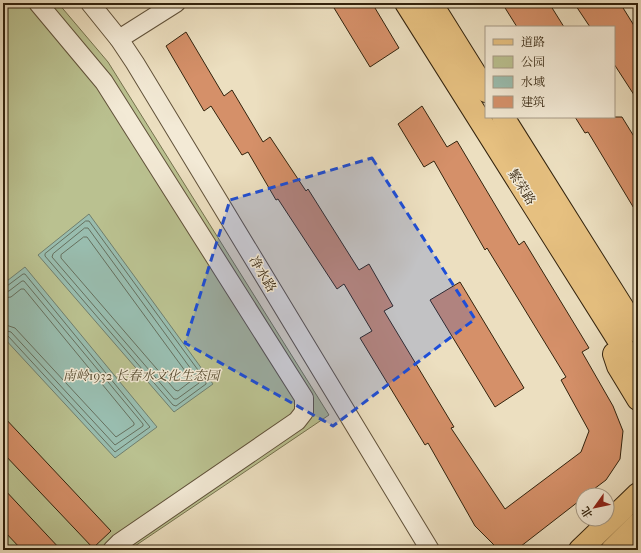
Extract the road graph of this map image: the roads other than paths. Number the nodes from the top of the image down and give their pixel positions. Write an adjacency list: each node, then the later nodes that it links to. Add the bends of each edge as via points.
1 (38, 3): 15 (street, via 104,82 304,398 304,412 297,421)
2 (90, 3): 6 (street, 净水路)
3 (176, 3): 6 (street)
4 (406, 3): 9 (main road, 繁荣路)
5 (431, 3): 7 (main road)
6 (119, 39): 16 (street, 净水路)
7 (485, 89)
8 (504, 118): 10 (main road, 繁荣路)
9 (601, 312): 11 (main road, 繁荣路); 12 (main road, via 618,366)
10 (638, 332)
11 (638, 371)
12 (638, 399)
13 (638, 494): 17 (main road)
14 (638, 524): 18 (main road)
15 (112, 550)
16 (430, 550)
17 (580, 550)
18 (612, 550)

